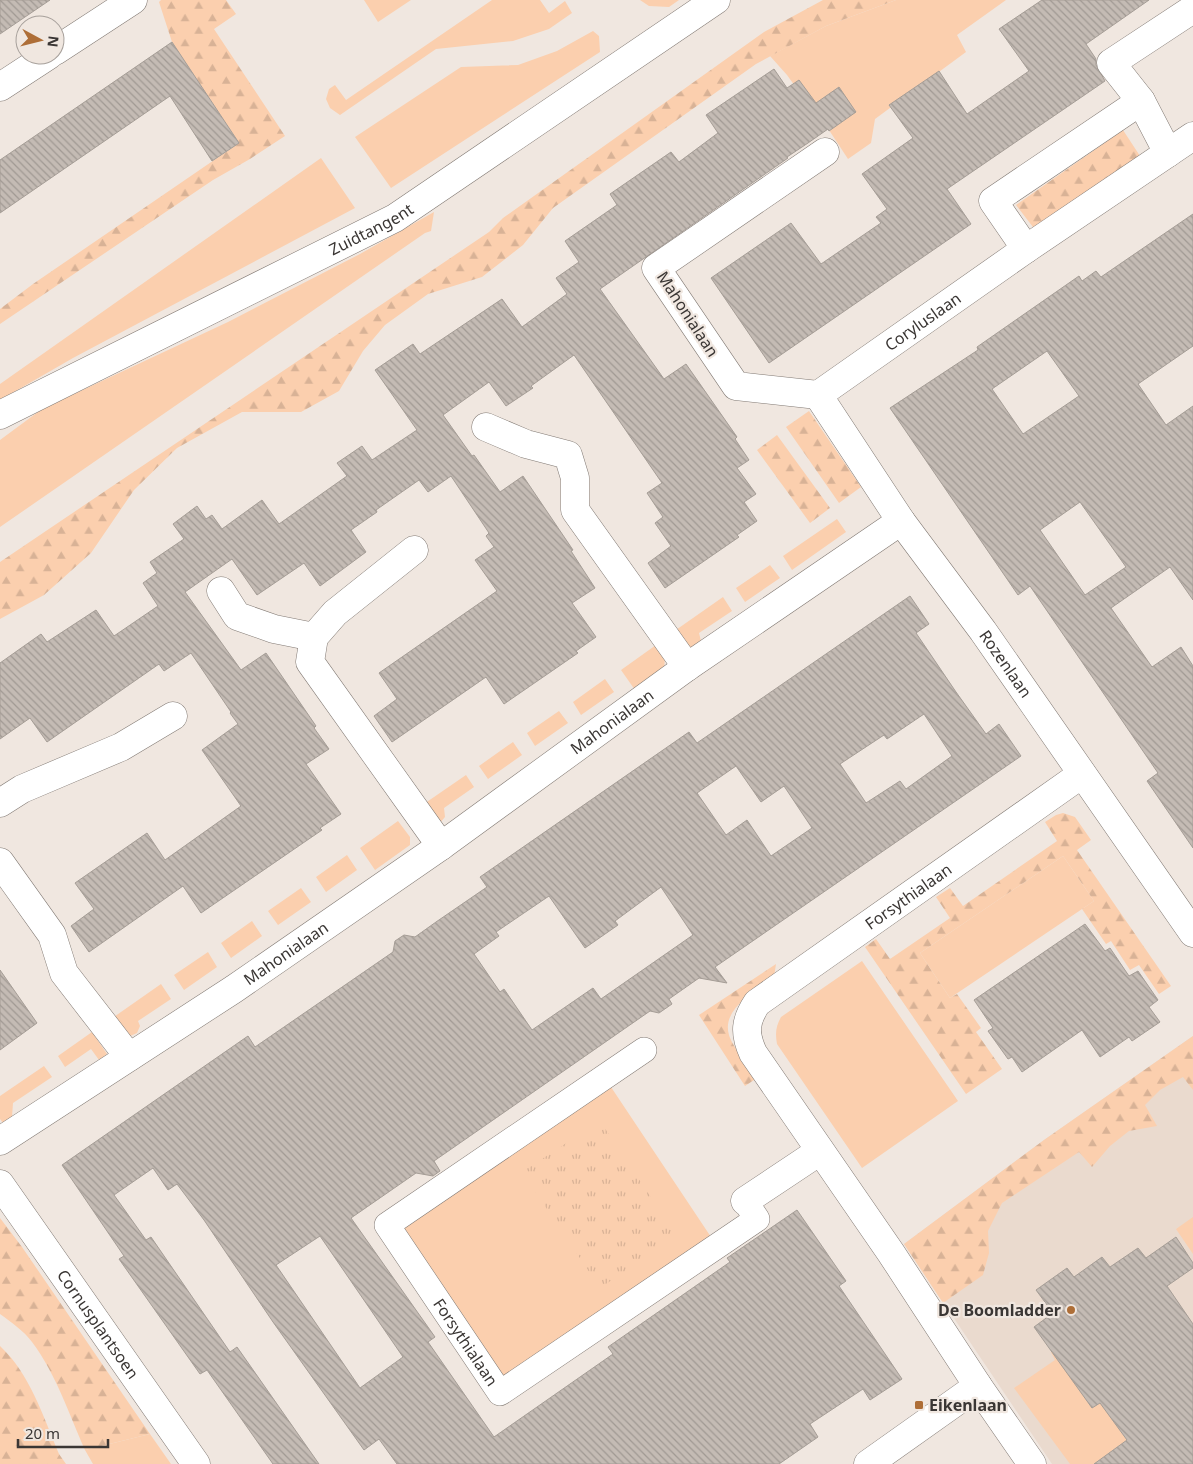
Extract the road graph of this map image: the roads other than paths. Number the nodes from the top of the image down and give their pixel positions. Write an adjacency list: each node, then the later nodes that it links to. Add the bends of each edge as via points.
1 (133, 0): 4 (street)
2 (716, 0): 13 (street, Zuidtangent, via 395,218)
3 (1193, 9): 7 (street, via 1111,63)
4 (65, 44)
5 (34, 65): 6 (street)
6 (0, 87)
7 (1141, 101): 10 (street); 11 (street, via 993,201)
8 (1193, 136): 10 (street, Coryluslaan)
9 (825, 152): 12 (street, Mahonialaan, via 656,268 736,386)
10 (1168, 153): 11 (street, Coryluslaan)
11 (1026, 249): 12 (street, Coryluslaan)
12 (818, 395): 15 (street, Rozenlaan)
13 (0, 415)
14 (486, 427): 19 (street, via 526,444 568,456 575,478 575,510)
15 (901, 521): 19 (street, Mahonialaan); 21 (street, Rozenlaan)
16 (414, 550): 18 (street, via 335,613)
17 (221, 591): 18 (street, via 237,616 274,629)
18 (314, 637): 23 (street, via 310,662)
19 (687, 667): 23 (street, Mahonialaan)
20 (173, 716): 22 (street, via 121,747 22,789)
21 (1082, 774): 25 (street, Rozenlaan); 29 (street, Forsythialaan, via 757,1003 746,1028 747,1041)
22 (0, 803)
23 (441, 846): 27 (street, Mahonialaan)
24 (0, 862): 27 (street, via 52,935 64,973)
25 (1193, 933)
26 (644, 1050): 31 (street, Forsythialaan, via 387,1225 500,1393 757,1219)
27 (129, 1057): 28 (street, Mahonialaan)
28 (0, 1141)
29 (820, 1150): 31 (street, Forsythialaan); 32 (street)
30 (0, 1184): 33 (street, Cornusplantsoen)
31 (746, 1201)
32 (978, 1386): 34 (street); 35 (street)
33 (196, 1464)
34 (868, 1464)
35 (1032, 1464)

